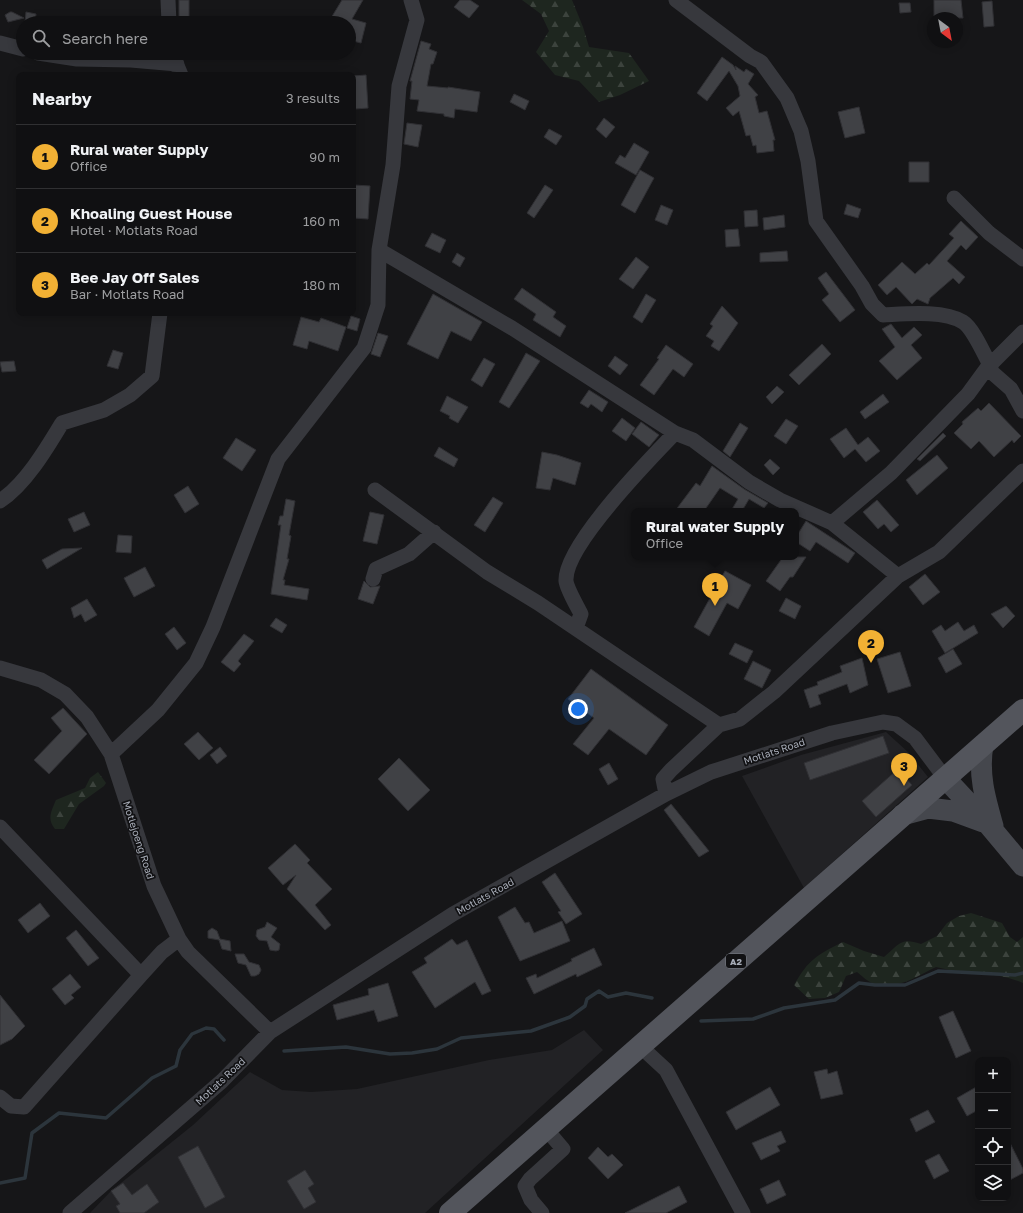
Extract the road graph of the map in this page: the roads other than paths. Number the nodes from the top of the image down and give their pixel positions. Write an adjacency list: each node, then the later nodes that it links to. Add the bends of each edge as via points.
1 (168, 0): 4 (street)
2 (411, 0): 10 (street, via 418,20 399,86 393,165)
3 (676, 0): 14 (street, via 761,62 787,98 801,131 816,221 872,304 883,315 936,314 963,322 977,340)
4 (169, 16)
5 (0, 43): 6 (street)
6 (16, 47)
7 (97, 60): 8 (street)
8 (177, 64)
9 (954, 198): 11 (street, via 989,233)
10 (379, 250): 16 (street, via 512,328); 31 (street, via 378,305 364,348 278,459 214,627 196,663 158,710)
11 (1023, 259)
12 (160, 316): 19 (street, via 152,376 130,395 104,410 62,423 35,467)
13 (1023, 332): 14 (street)
14 (989, 368): 15 (street, via 1011,389); 22 (street, via 968,394 891,473)
15 (1023, 411)
16 (675, 433): 20 (street, via 694,440 749,482); 26 (street, via 628,481 588,533 569,564 566,581 581,614)
17 (1023, 471): 24 (street, via 939,552)
18 (375, 490): 23 (street)
19 (0, 501)
20 (797, 508)
21 (799, 509): 22 (street)
22 (832, 523): 24 (street)
23 (434, 532): 25 (street, via 409,554 376,569); 26 (street, via 487,572)
24 (898, 576): 29 (street, via 774,692 740,719)
25 (372, 579)
26 (576, 628): 29 (street)
27 (0, 668): 31 (street, Motlejoeng Road, via 41,680 65,694 87,717)
28 (1023, 710): 30 (main road, A2)
29 (719, 725): 33 (street, via 663,779)
30 (983, 745): 32 (main road, A2); 36 (main road, via 980,762 981,783)
31 (111, 754): 38 (street, Motlejoeng Road, via 154,886)
32 (944, 778): 33 (street, Motlats Road, via 915,738 896,724 883,722 832,733 762,754 711,772); 34 (main road, A2); 36 (main road)
33 (666, 794): 40 (street, Motlats Road, via 453,914)
34 (902, 815): 36 (main road, via 928,808 953,811); 41 (main road, A2)
35 (0, 827): 39 (street)
36 (990, 827): 37 (main road)
37 (1023, 866)
38 (179, 939): 39 (street, via 162,952); 40 (street, Motlejoeng Road, via 188,952)
39 (141, 975): 42 (street, via 24,1108 11,1106)
40 (270, 1032): 44 (street, Motlats Road, via 222,1081)
41 (640, 1046): 43 (main road, A2); 47 (street, via 666,1070)
42 (0, 1097)
43 (546, 1129): 45 (main road, A2); 46 (street, via 563,1149 525,1186 531,1200)
44 (70, 1213)
45 (450, 1213)
46 (542, 1213)
47 (743, 1213)

